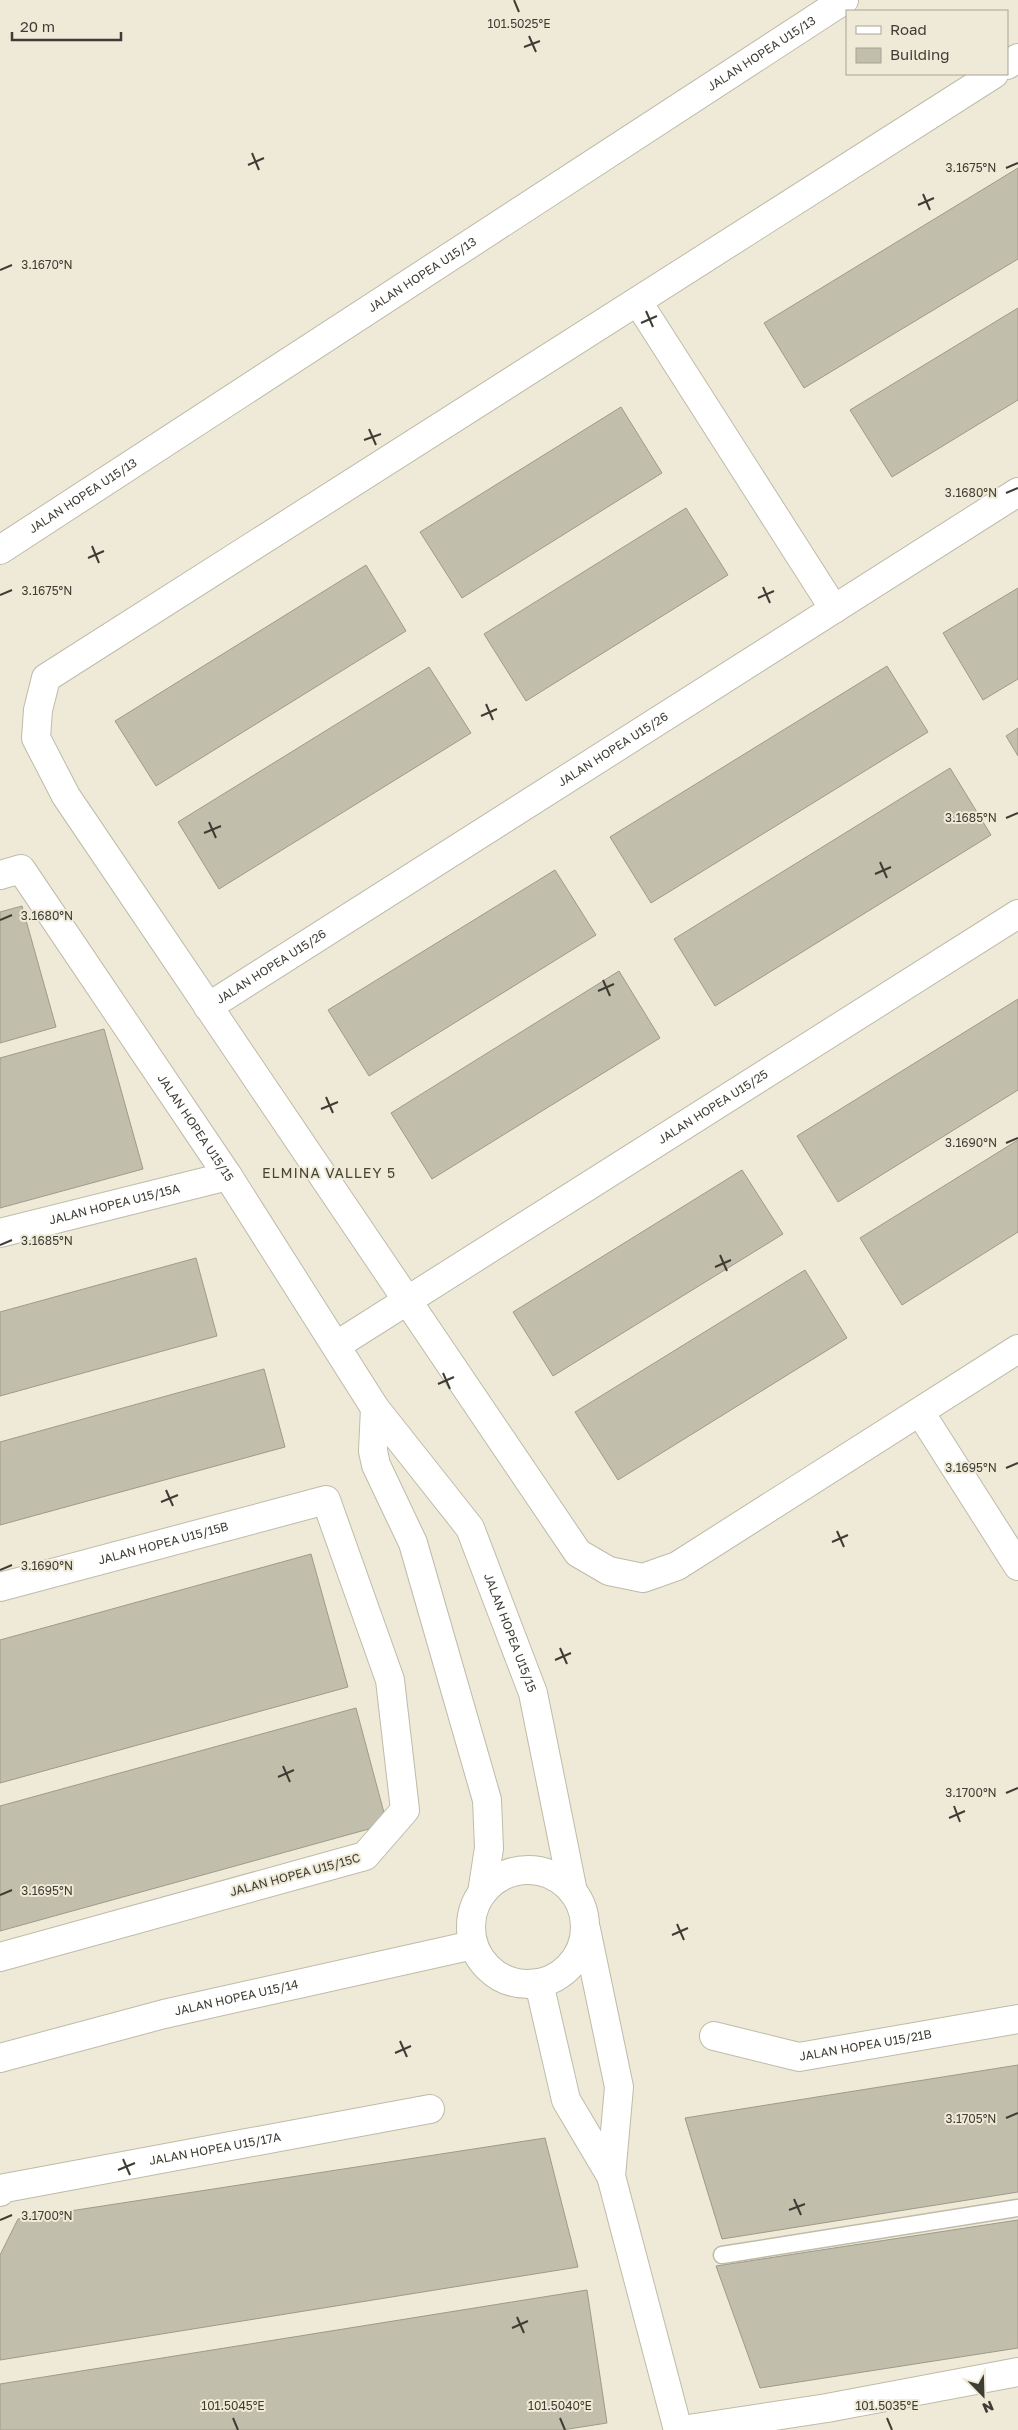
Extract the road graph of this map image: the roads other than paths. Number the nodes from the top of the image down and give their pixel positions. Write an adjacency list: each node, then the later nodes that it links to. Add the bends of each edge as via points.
1 (844, 0): 5 (street, JALAN HOPEA U15/13)
2 (992, 75): 3 (street)
3 (638, 302): 6 (street); 9 (street, via 46,678 38,710 36,738 66,796)
4 (1018, 492): 6 (street, JALAN HOPEA U15/26)
5 (0, 550)
6 (834, 609): 9 (street, JALAN HOPEA U15/26)
7 (0, 875): 10 (street, JALAN HOPEA U15/15, via 21,869)
8 (1018, 914): 12 (street, JALAN HOPEA U15/25)
9 (208, 1006): 12 (street)
10 (228, 1176): 11 (street, JALAN HOPEA U15/15A); 13 (street, JALAN HOPEA U15/15)
11 (0, 1233)
12 (408, 1301): 13 (street, JALAN HOPEA U15/25); 16 (street, via 578,1553 609,1571 643,1578 676,1566)
13 (337, 1345): 15 (street, JALAN HOPEA U15/15)
14 (1018, 1350): 16 (street)
15 (375, 1408): 20 (street, JALAN HOPEA U15/15, via 470,1528 533,1693); 21 (street, via 373,1452 376,1465 413,1543 487,1800 489,1848)
16 (920, 1412): 18 (street)
17 (326, 1500): 19 (street, JALAN HOPEA U15/15B); 24 (street, JALAN HOPEA U15/15C, via 390,1680 405,1810 365,1856)
18 (1018, 1566)
19 (0, 1587)
20 (573, 1892): 21 (street, via 547,1873 531,1870 512,1872); 22 (street)
21 (482, 1893): 23 (street, via 474,1910)
22 (585, 1923): 25 (street, via 584,1939 568,1968); 30 (street, via 618,2086)
23 (473, 1945): 25 (street, via 492,1971 506,1980); 28 (street, JALAN HOPEA U15/14, via 164,2014)
24 (0, 1957)
25 (538, 1983): 30 (street, via 566,2100)
26 (1018, 2019): 27 (street, JALAN HOPEA U15/21B, via 799,2057)
27 (714, 2036)
28 (0, 2058)
29 (430, 2109): 31 (street, JALAN HOPEA U15/17A, via 15,2186)
30 (611, 2176): 35 (street)
31 (0, 2192)
32 (1018, 2208): 33 (lane)
33 (722, 2255)
34 (1018, 2372): 36 (street, via 827,2408)
35 (678, 2430)
36 (682, 2430)

